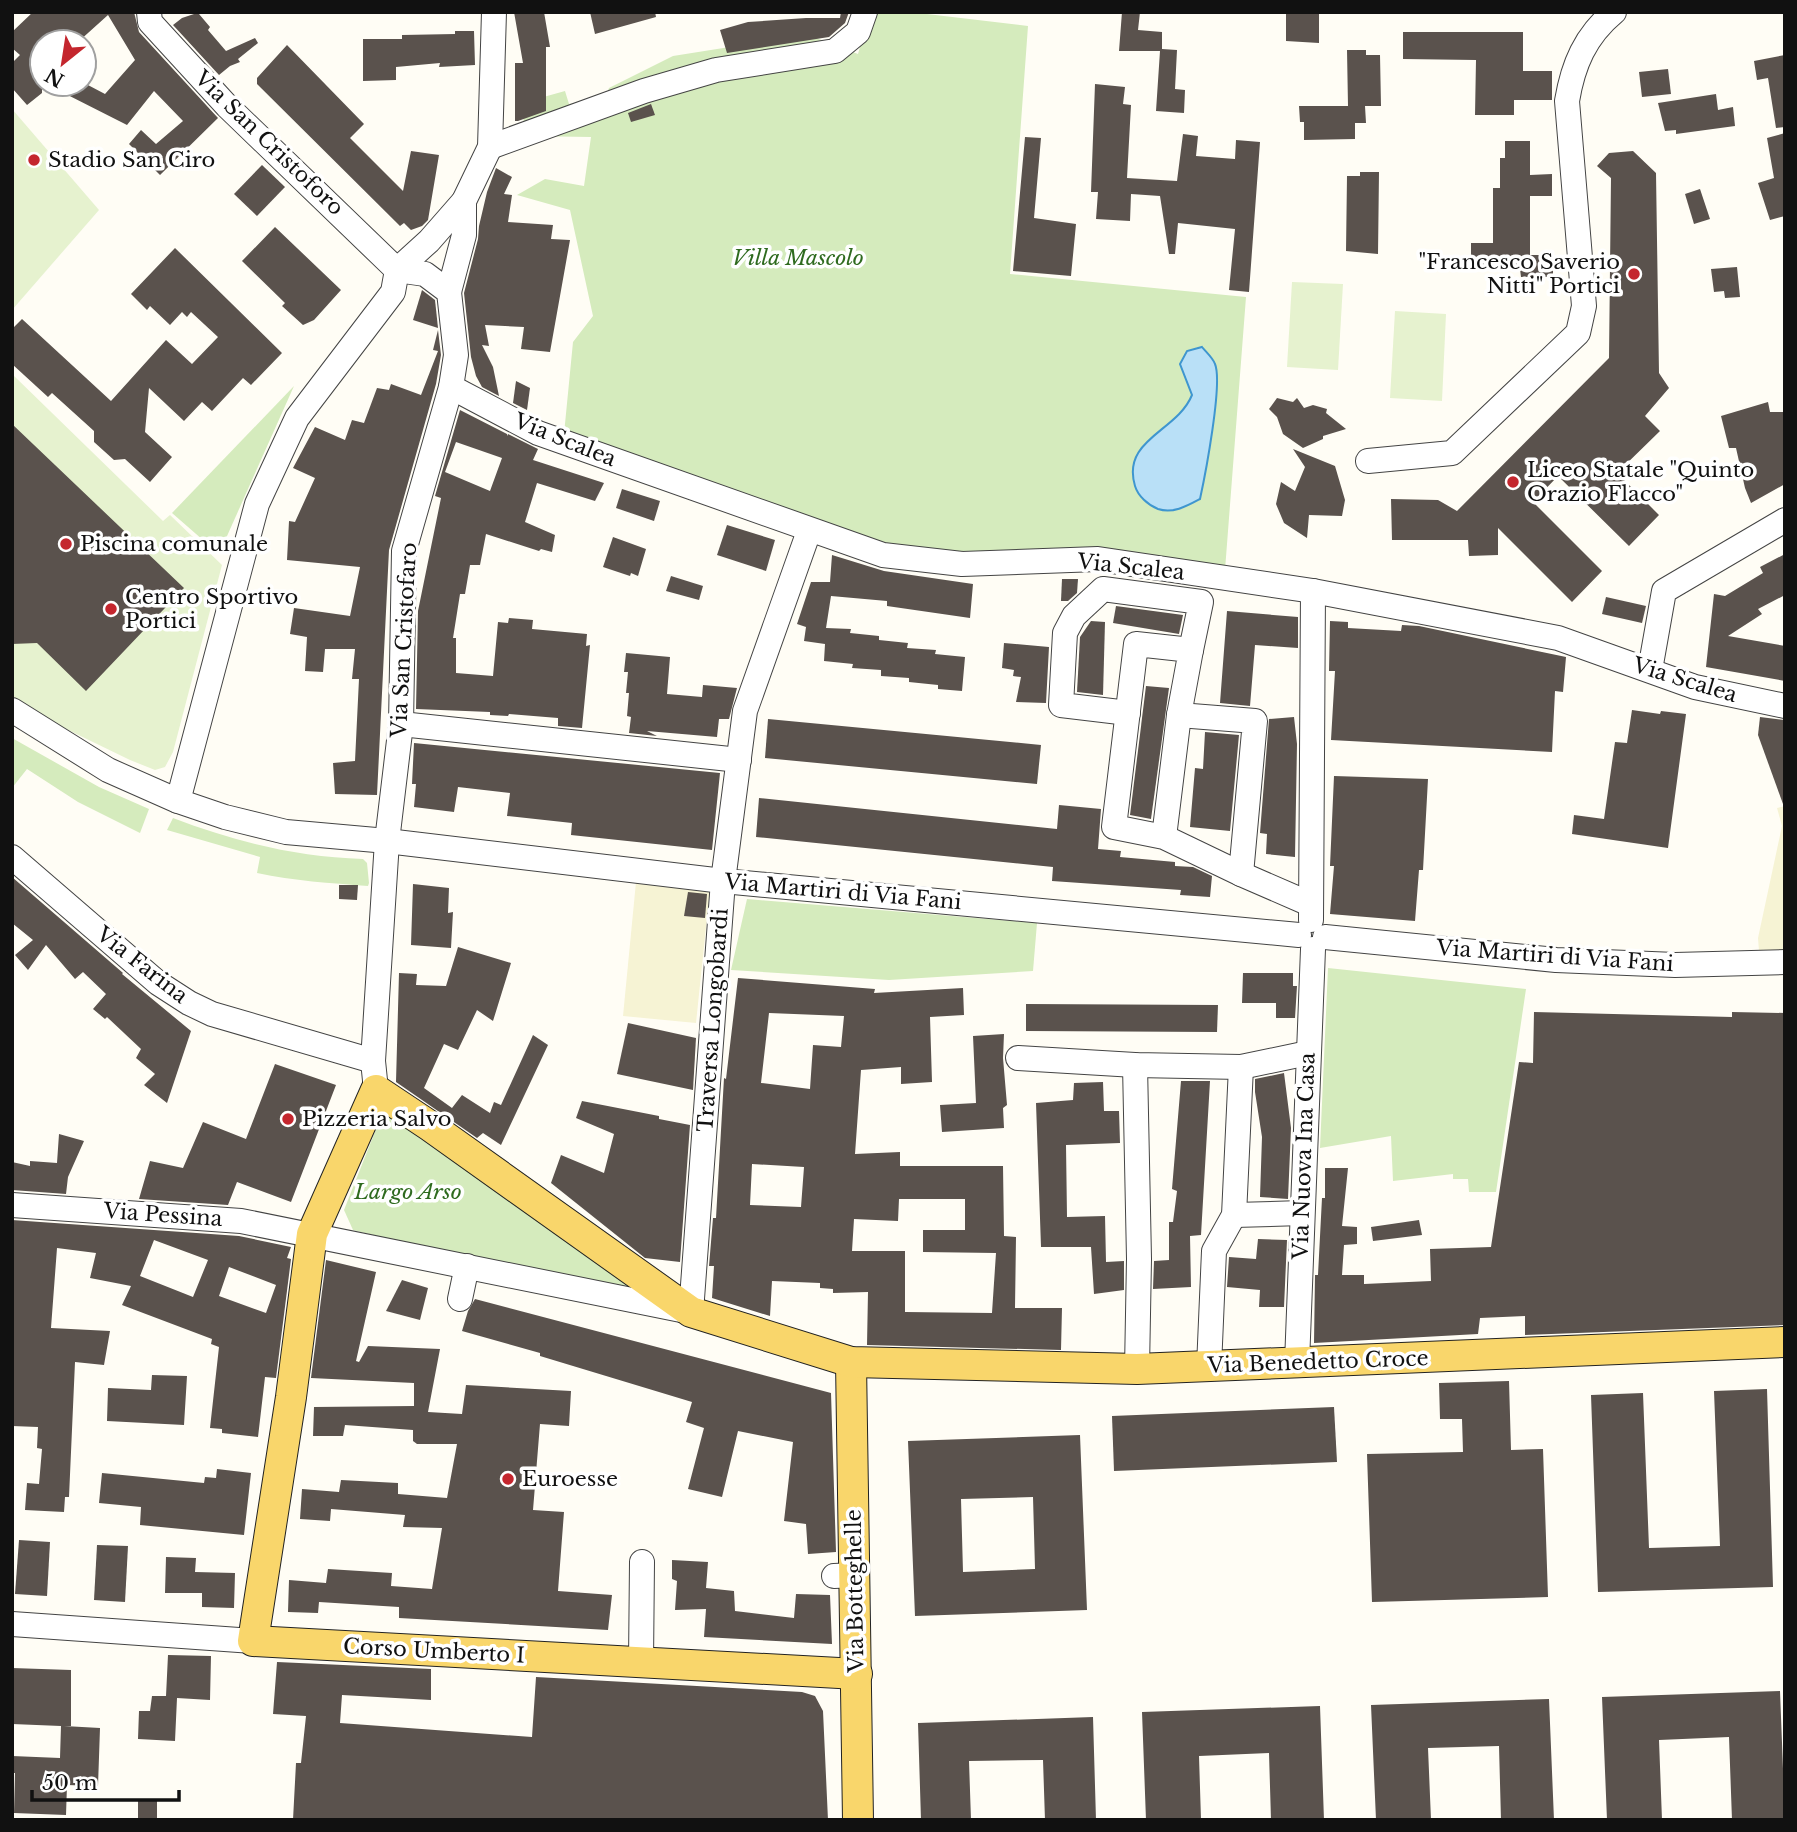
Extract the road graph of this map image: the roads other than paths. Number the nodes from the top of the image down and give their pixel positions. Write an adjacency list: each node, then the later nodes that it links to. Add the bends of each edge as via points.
1 (149, 12): 7 (street, Via San Cristoforo, via 150,22 227,106)
2 (494, 12): 5 (street)
3 (865, 12): 5 (street, via 858,32 835,51 716,69 644,90)
4 (1614, 12): 10 (street, via 1581,51 1567,101 1584,306 1578,333 1452,453)
5 (490, 147): 6 (street)
6 (464, 201): 7 (street); 8 (street, via 464,235)
7 (397, 270): 8 (street, via 425,274); 22 (street, via 393,292 297,418 257,504)
8 (449, 292): 9 (street, Via San Cristofaro, via 456,355)
9 (452, 387): 12 (street, Via Scalea, via 538,433); 20 (street, Via San Cristofaro, via 404,551)
10 (1368, 461)
11 (1785, 520): 15 (street, via 1664,591)
12 (809, 531): 13 (street, Via Scalea, via 883,555 962,564 1098,559); 21 (street, Traversa Longobardi, via 745,711)
13 (1313, 591): 15 (street, Via Scalea, via 1558,638); 28 (street, Via Nuova Ina Casa)
14 (1191, 650): 18 (street, via 1136,644); 18 (street, via 1200,602 1103,589 1074,616 1065,633 1061,705); 19 (street)
15 (1650, 670): 16 (street, Via Scalea, via 1695,687)
16 (1785, 706)
17 (12, 710): 22 (street, via 108,770)
18 (1128, 713): 23 (street, via 1114,827)
19 (1179, 715): 23 (street); 26 (street, via 1255,721)
20 (401, 724): 21 (street); 24 (street, Via San Cristofaro)
21 (739, 760): 27 (street, Traversa Longobardi)
22 (178, 801): 24 (street, via 286,832)
23 (1164, 837): 26 (street)
24 (387, 841): 27 (street, Via Martiri di Via Fani); 32 (street, Via San Cristofaro)
25 (12, 857): 32 (street, Via Farina, via 158,983 189,1003 212,1014)
26 (1241, 874): 28 (street)
27 (723, 881): 28 (street, Via Martiri di Via Fani); 42 (street, Traversa Longobardi)
28 (1312, 930): 29 (street, Via Martiri di Via Fani, via 1556,960 1675,965); 30 (street, Via Nuova Ina Casa)
29 (1785, 962)
30 (1308, 1054): 34 (street); 37 (street, Via Nuova Ina Casa)
31 (1018, 1058): 33 (street)
32 (373, 1061): 35 (street)
33 (1135, 1065): 34 (street); 47 (street)
34 (1241, 1067): 38 (street)
35 (376, 1090): 39 (main road); 42 (main road)
36 (12, 1205): 39 (street, Via Pessina, via 241,1221)
37 (1302, 1213): 38 (street); 45 (street, Via Nuova Ina Casa)
38 (1234, 1215): 46 (street, via 1214,1251)
39 (312, 1234): 40 (street); 50 (main road)
40 (467, 1266): 41 (street); 42 (street)
41 (460, 1298)
42 (691, 1312): 44 (main road, Via Benedetto Croce)
43 (1785, 1342): 45 (main road, Via Benedetto Croce)
44 (851, 1362): 47 (main road, Via Benedetto Croce); 52 (main road, Via Botteghelle, via 844,1575)
45 (1297, 1363): 46 (main road, Via Benedetto Croce)
46 (1209, 1367): 47 (main road, Via Benedetto Croce)
47 (1137, 1369)
48 (642, 1562): 51 (street)
49 (12, 1623): 50 (street, Corso Umberto I)
50 (253, 1641): 51 (main road, Corso Umberto I)
51 (641, 1662): 52 (main road, Corso Umberto I)
52 (857, 1674): 53 (main road, Via Botteghelle)
53 (858, 1820)

